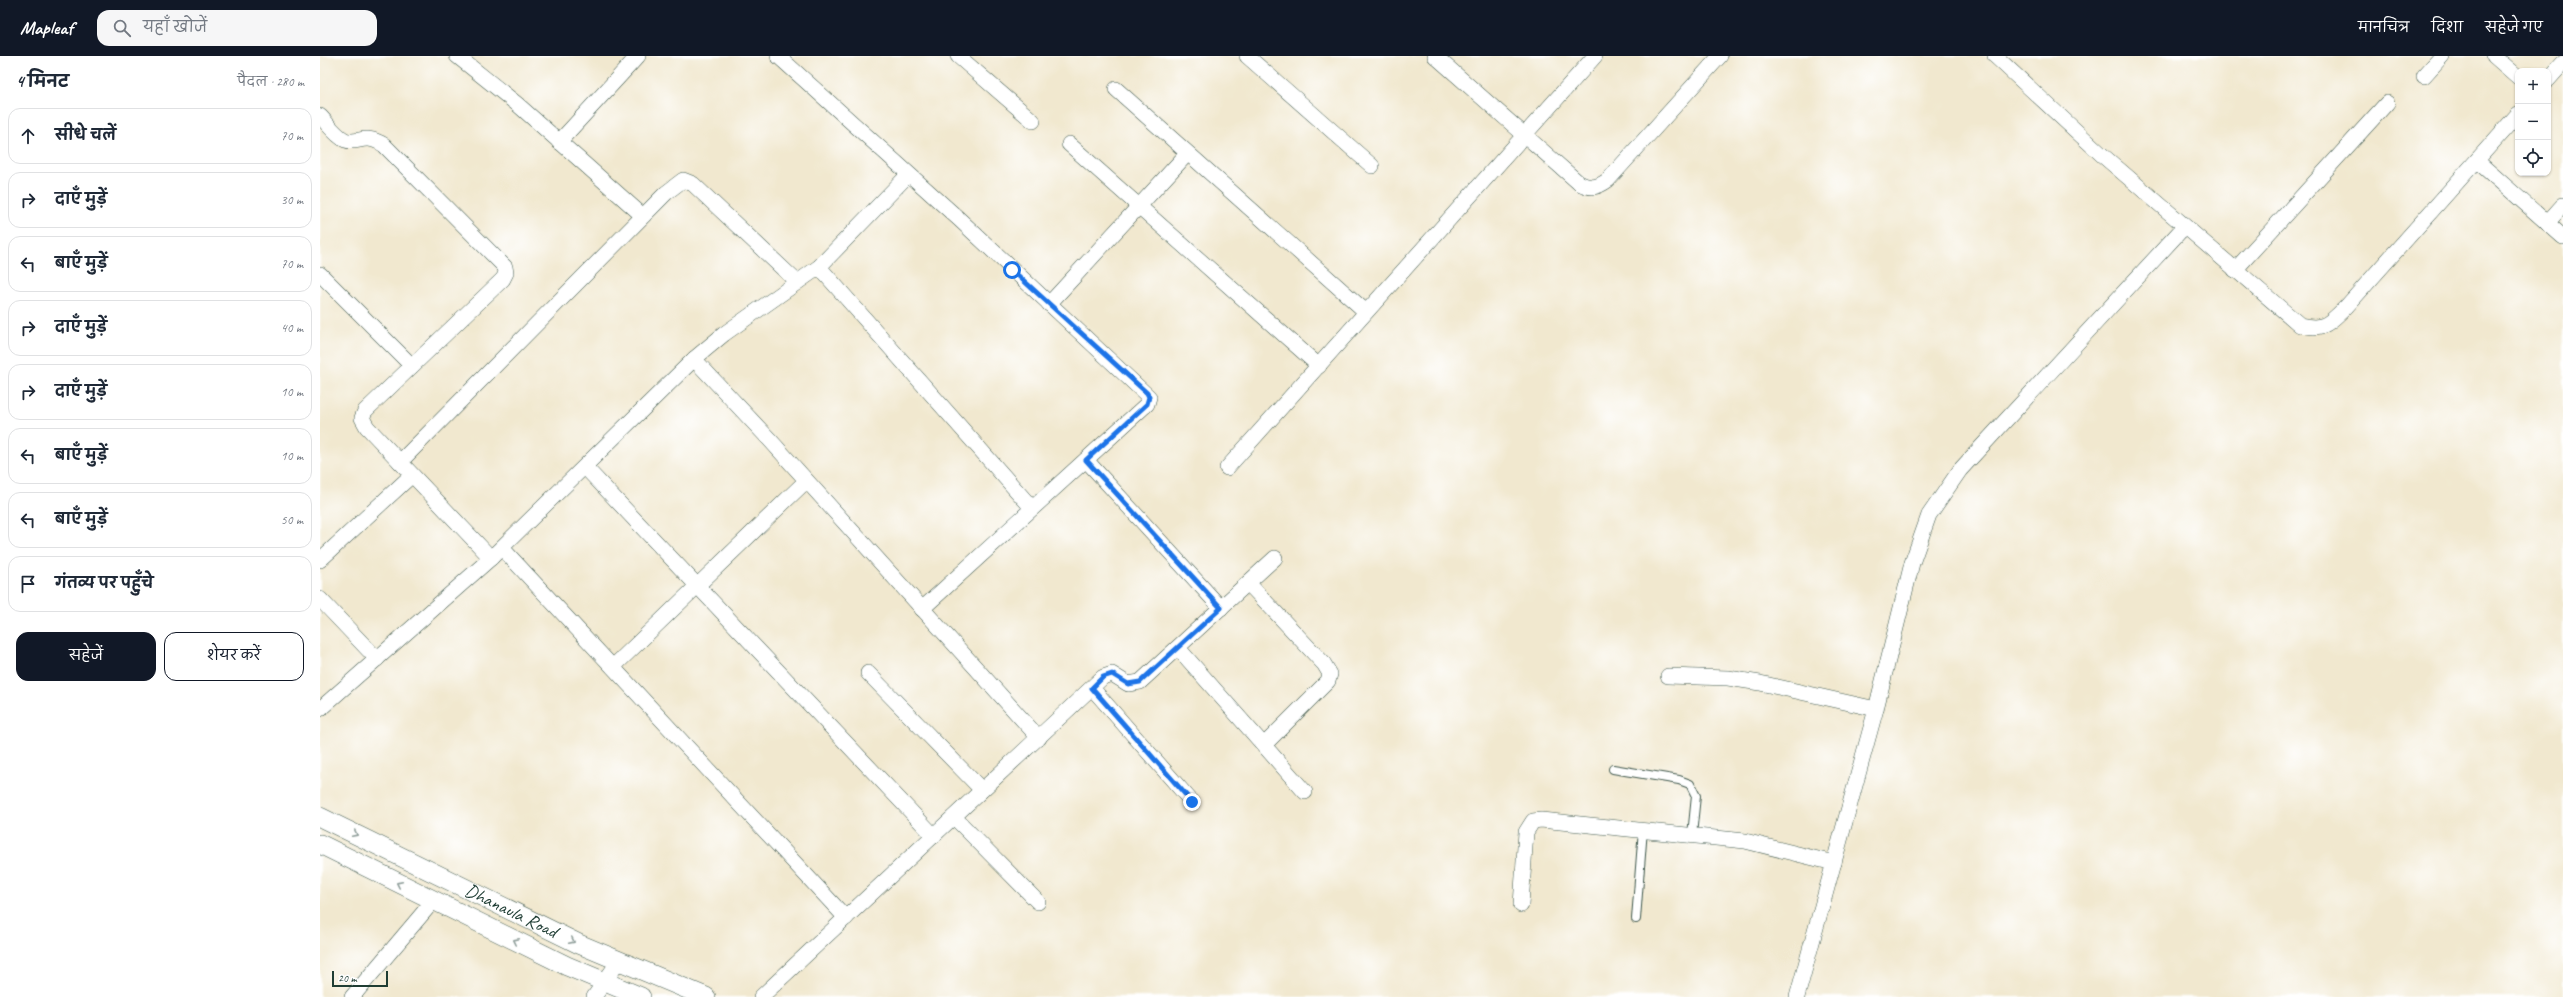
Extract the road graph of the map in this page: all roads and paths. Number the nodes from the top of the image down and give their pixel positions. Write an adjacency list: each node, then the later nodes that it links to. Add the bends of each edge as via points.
1 (457, 56): 22 (street)
2 (638, 56): 22 (street)
3 (778, 56): 27 (street)
4 (958, 56): 20 (street)
5 (1247, 56): 26 (street)
6 (1596, 56): 21 (street)
7 (1720, 56): 21 (street, via 1608,180 1598,187 1589,188 1579,183)
8 (1995, 56): 32 (street)
9 (2442, 56): 14 (street)
10 (2494, 56): 13 (street)
11 (1440, 58): 21 (street)
12 (2563, 63): 15 (street)
13 (2515, 74)
14 (2424, 76)
15 (2551, 77)
16 (1116, 89): 24 (street)
17 (2387, 103): 35 (street)
18 (320, 116): 41 (street, via 345,140 369,137 384,145 505,267 503,279)
19 (2515, 117): 25 (street)
20 (1033, 121)
21 (1523, 135): 39 (street)
22 (559, 142): 30 (street)
23 (1069, 144): 28 (street)
24 (1186, 154): 28 (street); 39 (street)
25 (2477, 161): 31 (street); 35 (street, via 2330,323 2316,329 2300,325)
26 (1372, 166)
27 (908, 175): 34 (street); 38 (street)
28 (1139, 205): 38 (street); 42 (street)
29 (2563, 205): 31 (street)
30 (643, 216): 37 (street, via 676,184 682,180 688,181); 44 (street)
31 (2547, 223): 33 (street)
32 (2184, 227): 35 (street); 65 (street, via 1960,470 1928,515 1912,563)
33 (2563, 237)
34 (819, 267): 37 (street); 49 (street)
35 (2235, 270)
36 (320, 274): 41 (street)
37 (797, 282): 40 (street, via 724,334)
38 (1050, 304): 43 (street, via 1149,397 1147,404)
39 (1365, 311): 42 (street)
40 (694, 359): 45 (street); 48 (street)
41 (412, 366): 44 (street, via 365,411 362,418 367,427)
42 (1319, 366): 46 (street)
43 (1086, 460): 49 (street); 56 (street)
44 (400, 462): 47 (street)
45 (585, 467): 50 (street); 54 (street)
46 (1226, 468)
47 (412, 475): 50 (street); 52 (street)
48 (806, 481): 54 (street); 57 (street)
49 (1032, 508): 57 (street)
50 (496, 553): 59 (street); 60 (street)
51 (1276, 558): 53 (street)
52 (320, 560)
53 (1248, 583): 56 (street); 67 (street, via 1324,664 1330,674 1328,680)
54 (697, 586): 60 (street); 76 (street)
55 (320, 599): 59 (street)
56 (1221, 608): 58 (street)
57 (922, 609): 66 (street)
58 (1178, 648): 63 (street, via 1136,684 1125,683 1112,674 1103,677); 67 (street)
59 (377, 659): 64 (street)
60 (613, 667): 82 (street)
61 (868, 673): 69 (street)
62 (1668, 676): 65 (street, via 1728,678 1760,683)
63 (1092, 688): 66 (street); 71 (street)
64 (320, 709)
65 (1876, 709): 78 (street)
66 (1039, 738): 69 (street)
67 (1264, 746): 70 (street)
68 (1613, 769): 75 (lane, via 1690,784 1696,796)
69 (982, 790): 73 (street)
70 (1305, 792)
71 (1192, 802)
72 (320, 817): 84 (street, Dhanaula Road, one-way to 84, via 579,944)
73 (954, 817): 76 (street); 80 (street)
74 (1643, 829): 75 (street); 81 (street, via 1553,820 1533,821 1526,832); 83 (lane)
75 (1692, 834): 78 (street, via 1745,841)
76 (934, 836): 82 (street)
77 (320, 844): 79 (street, Dhanaula Road, one-way to 77)
78 (1834, 863): 91 (street)
79 (434, 900): 85 (street, Dhanaula Road, one-way to 79, via 566,966); 86 (street)
80 (1038, 902)
81 (1521, 905)
82 (846, 918): 90 (street)
83 (1636, 919)
84 (619, 961): 85 (street); 89 (street, Dhanaula Road)
85 (606, 982): 87 (street); 88 (street, Dhanaula Road)
86 (352, 997)
87 (594, 997)
88 (641, 997)
89 (706, 997)
90 (761, 997)
91 (1797, 997)

